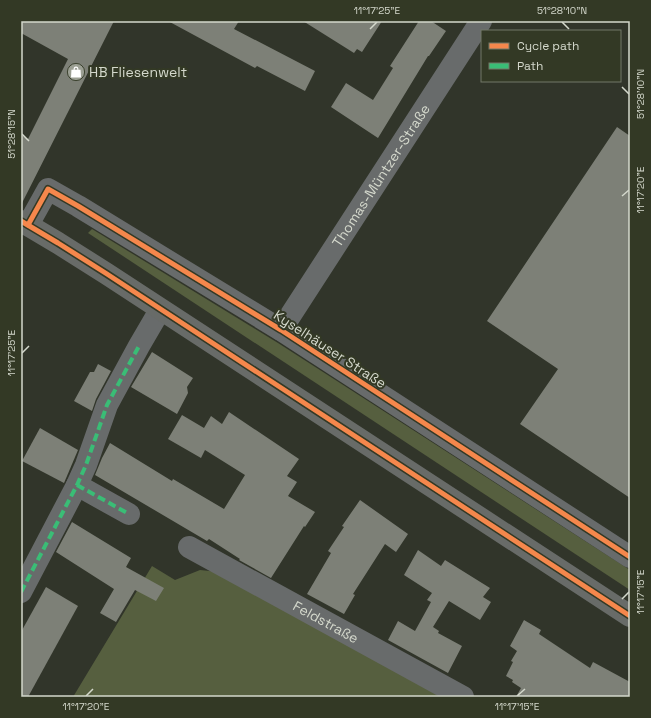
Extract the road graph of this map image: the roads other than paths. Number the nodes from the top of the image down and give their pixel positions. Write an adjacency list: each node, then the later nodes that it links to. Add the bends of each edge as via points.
1 (481, 21): 4 (street, Thomas-Müntzer-Straße)
2 (25, 223): 3 (main road, Kyselhäuser Straße); 4 (street, Kyselhäuser Straße, via 48,189)
3 (160, 310): 5 (street, via 107,405); 10 (main road, Kyselhäuser Straße)
4 (281, 330): 8 (street, Kyselhäuser Straße)
5 (77, 485): 6 (street); 9 (street)
6 (129, 514)
7 (189, 547): 11 (street, Feldstraße)
8 (630, 557)
9 (21, 592)
10 (630, 616)
11 (463, 697)

